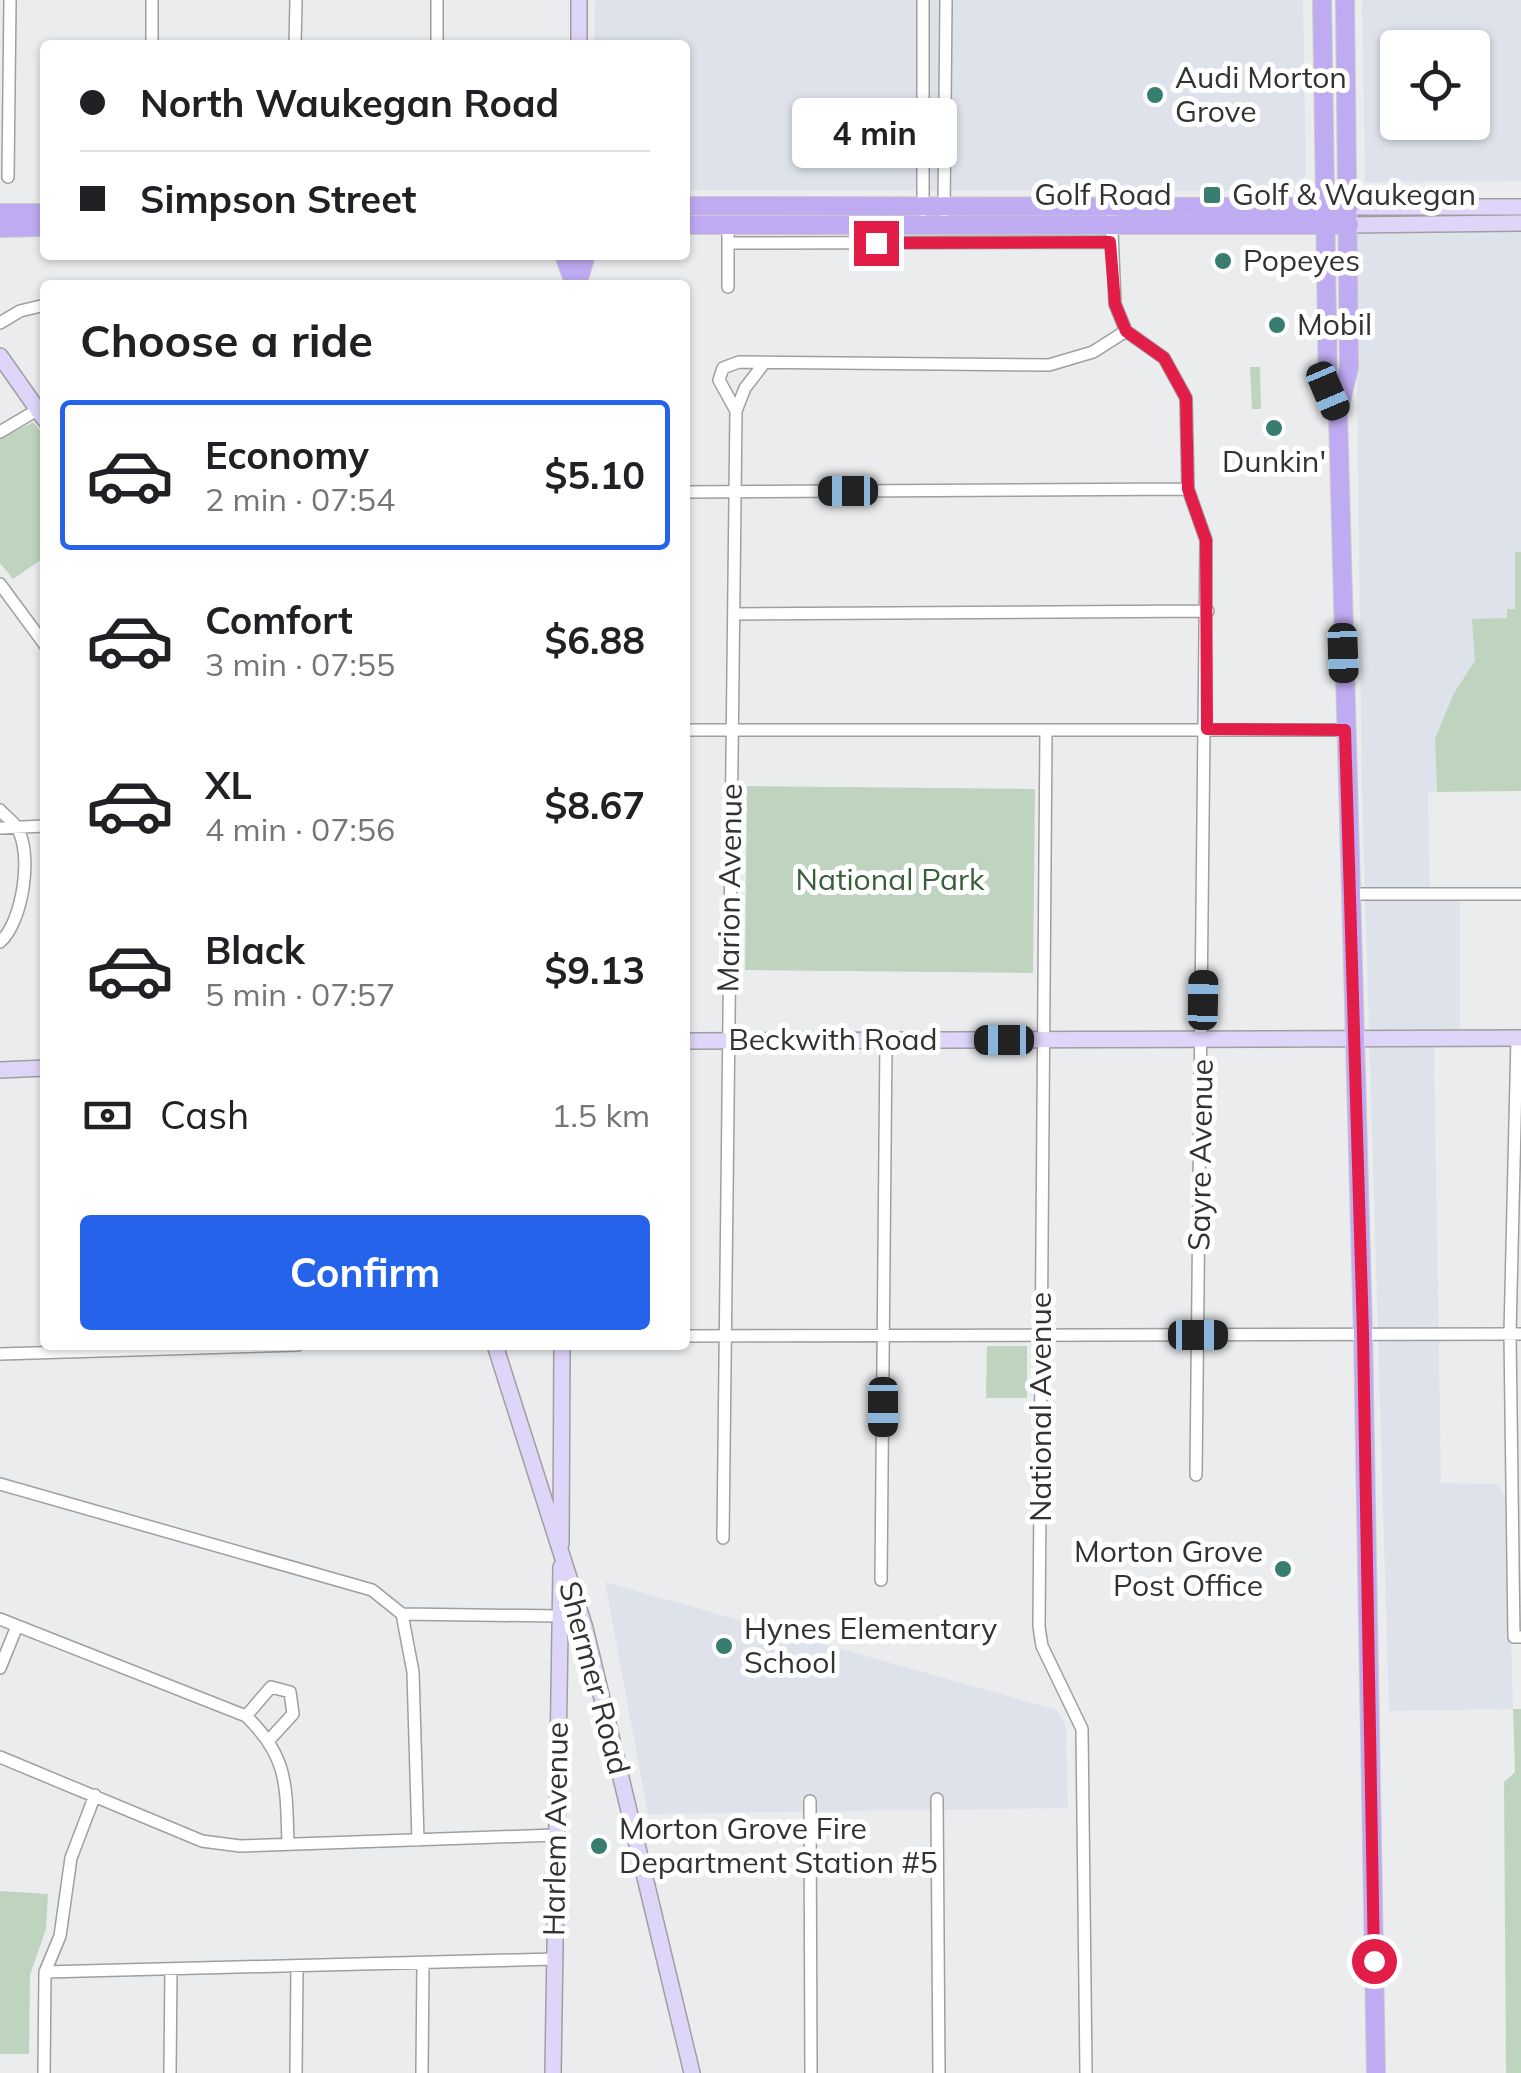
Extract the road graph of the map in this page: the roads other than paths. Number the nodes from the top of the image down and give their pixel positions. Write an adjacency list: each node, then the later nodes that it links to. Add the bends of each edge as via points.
1 (10, 0): 14 (street)
2 (152, 0): 10 (street)
3 (296, 0): 11 (street)
4 (438, 0): 12 (street)
5 (579, 0): 13 (main road)
6 (923, 0): 20 (street)
7 (946, 0): 21 (street)
8 (1322, 0): 23 (main road)
9 (1345, 0): 24 (main road)
10 (152, 40)
11 (295, 40)
12 (437, 40)
13 (579, 40)
14 (4, 81): 15 (street)
15 (8, 177)
16 (690, 206): 20 (main road, Golf Road)
17 (1521, 206): 24 (main road, Golf Road)
18 (0, 213): 19 (main road)
19 (40, 213)
20 (923, 214): 21 (main road, Golf Road); 29 (main road, Golf Road)
21 (944, 214): 22 (main road, Golf Road)
22 (1111, 214): 23 (main road, Golf Road); 30 (street)
23 (1323, 215): 24 (main road, Golf Road); 39 (main road, via 1328,391)
24 (1349, 216): 25 (main road, Golf Road); 39 (main road, via 1349,367)
25 (1521, 223)
26 (690, 226): 29 (main road, Golf Road)
27 (40, 227): 28 (main road)
28 (0, 228)
29 (728, 234): 30 (street); 31 (street)
30 (1110, 242): 34 (street, via 1115,304)
31 (728, 288)
32 (40, 307): 33 (street)
33 (0, 323)
34 (1126, 331): 36 (street, via 1093,352 1049,365); 42 (street, Sayre Avenue, via 1164,358 1186,398)
35 (0, 356): 38 (main road)
36 (762, 366): 37 (street, Marion Avenue); 37 (street, via 740,362 723,368 719,380)
37 (736, 411): 44 (street, Marion Avenue)
38 (40, 414)
39 (1338, 414): 52 (main road)
40 (40, 415): 41 (street)
41 (0, 432)
42 (1188, 489): 44 (street); 46 (street, Sayre Avenue, via 1206,540)
43 (690, 492): 44 (street)
44 (735, 492): 47 (street, Marion Avenue)
45 (0, 584): 48 (street)
46 (1208, 611): 47 (street); 49 (street, Sayre Avenue)
47 (734, 614): 51 (street, Marion Avenue)
48 (40, 638)
49 (1207, 729): 52 (street); 53 (street); 63 (street, Sayre Avenue)
50 (690, 730): 51 (street)
51 (732, 730): 53 (street); 67 (street, Marion Avenue)
52 (1345, 730): 58 (main road)
53 (1046, 731): 65 (street, National Avenue)
54 (0, 810): 57 (street)
55 (40, 826): 57 (street)
56 (0, 828): 57 (street)
57 (16, 828): 60 (street, via 21,911)
58 (1350, 894): 59 (street); 61 (main road)
59 (1521, 894)
60 (9, 940)
61 (1354, 1038): 62 (main road, Beckwith Road); 63 (main road, Beckwith Road); 70 (main road)
62 (1519, 1038): 71 (street)
63 (1202, 1039): 65 (main road, Beckwith Road); 72 (street, Sayre Avenue)
64 (886, 1040): 65 (main road, Beckwith Road); 67 (main road, Beckwith Road); 75 (street)
65 (1044, 1040): 76 (street, National Avenue)
66 (690, 1041): 67 (main road, Beckwith Road)
67 (729, 1041): 74 (street, Marion Avenue)
68 (40, 1068): 69 (main road)
69 (0, 1070)
70 (1363, 1334): 71 (street); 72 (street); 115 (main road)
71 (1516, 1334): 90 (street)
72 (1198, 1335): 76 (street); 81 (street, Sayre Avenue)
73 (690, 1336): 74 (street)
74 (726, 1336): 75 (street); 83 (street, Marion Avenue)
75 (884, 1336): 76 (street); 85 (street)
76 (1041, 1336): 114 (street, National Avenue, via 1039,1627 1082,1729)
77 (72, 1350): 80 (street)
78 (497, 1350): 84 (main road, Shermer Road)
79 (562, 1350): 84 (main road, Harlem Avenue)
80 (0, 1354)
81 (1196, 1475)
82 (0, 1484): 86 (street, via 372,1590)
83 (723, 1538)
84 (561, 1559): 87 (main road, Harlem Avenue); 111 (main road, Shermer Road, via 585,1628)
85 (881, 1580)
86 (402, 1614): 87 (street); 99 (street, via 412,1672)
87 (559, 1616): 98 (main road, Harlem Avenue)
88 (0, 1620): 89 (street)
89 (17, 1626): 91 (street); 92 (street)
90 (1518, 1637)
91 (0, 1668)
92 (246, 1716): 93 (street); 93 (street, via 271,1688 290,1692 293,1714)
93 (270, 1739): 100 (street, via 286,1784)
94 (0, 1758): 95 (street)
95 (95, 1795): 100 (street, via 202,1841); 105 (street, via 68,1870 60,1936)
96 (937, 1799): 113 (street)
97 (810, 1801): 112 (street)
98 (556, 1835): 99 (street); 101 (main road, Harlem Avenue)
99 (418, 1840): 100 (street)
100 (288, 1843)
101 (554, 1959): 102 (street); 110 (main road, Harlem Avenue)
102 (423, 1963): 103 (street); 109 (street)
103 (297, 1967): 104 (street); 108 (street)
104 (171, 1970): 105 (street); 107 (street)
105 (45, 1972): 106 (street)
106 (44, 2073)
107 (170, 2073)
108 (296, 2073)
109 (422, 2073)
110 (553, 2073)
111 (692, 2073)
112 (811, 2073)
113 (939, 2073)
114 (1086, 2073)
115 (1376, 2073)

